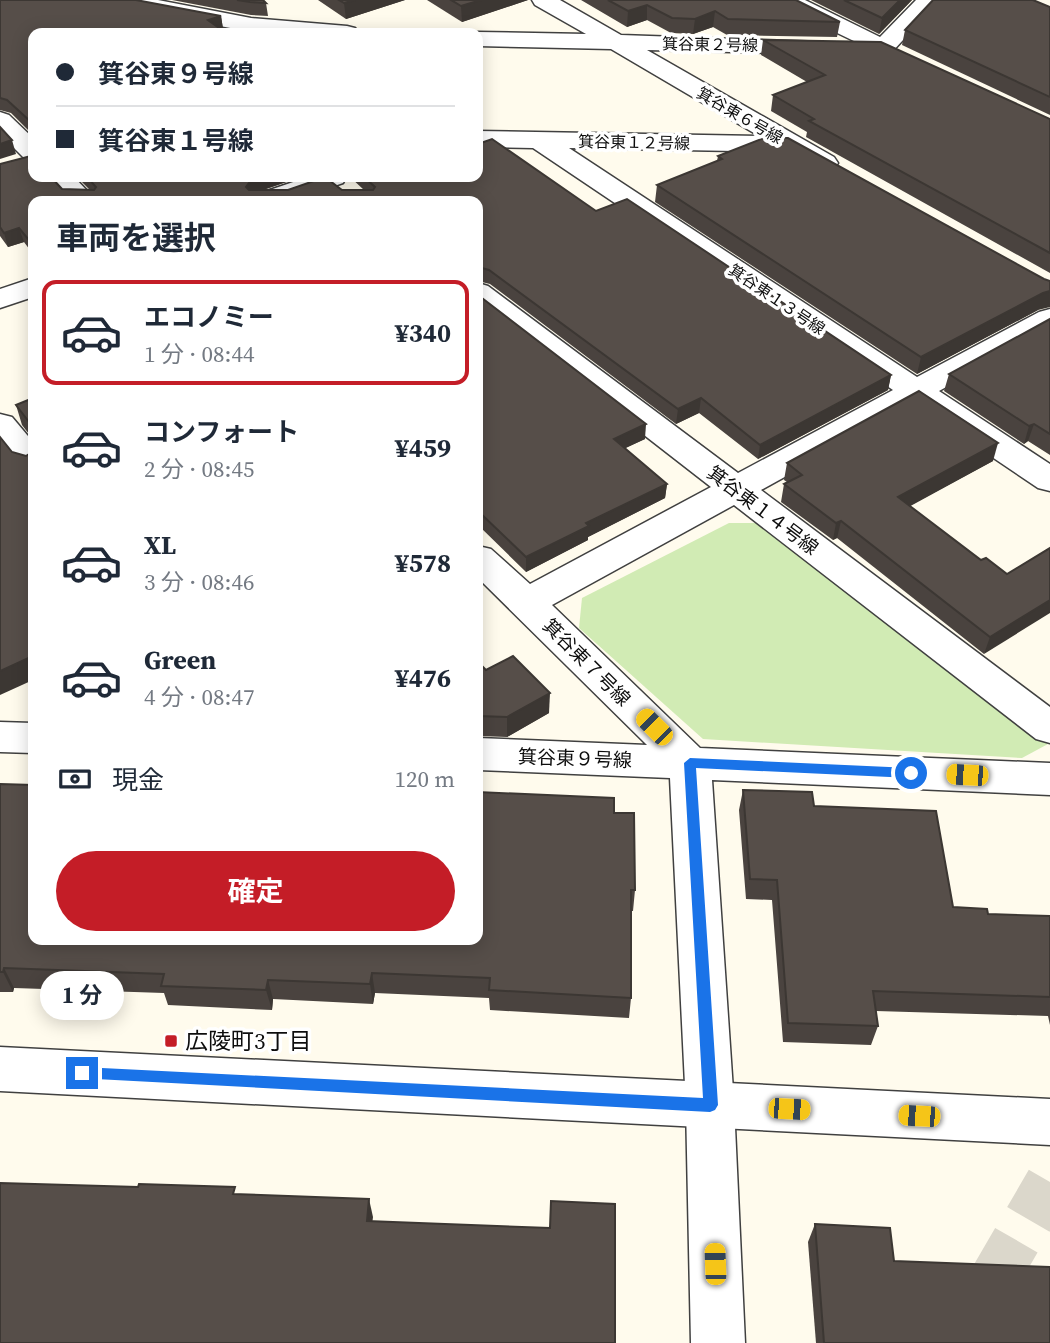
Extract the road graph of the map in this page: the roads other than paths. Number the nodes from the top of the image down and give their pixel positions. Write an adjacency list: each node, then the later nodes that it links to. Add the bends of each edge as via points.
1 (122, 0): 6 (street)
2 (174, 0): 6 (street)
3 (543, 0): 9 (street, 箕谷東６号線)
4 (787, 0): 10 (street)
5 (929, 0): 10 (street)
6 (150, 7): 7 (street)
7 (287, 28)
8 (483, 39): 9 (street, 箕谷東２号線)
9 (614, 42): 10 (street, 箕谷東２号線); 15 (street, 箕谷東６号線)
10 (883, 48): 11 (street, 箕谷東２号線)
11 (907, 60)
12 (0, 120): 16 (street)
13 (483, 139): 14 (street, 箕谷東１２号線)
14 (540, 141): 15 (street, 箕谷東１２号線); 28 (street, 箕谷東１３号線)
15 (791, 144): 19 (street, 箕谷東６号線)
16 (28, 147)
17 (28, 162): 18 (street)
18 (8, 169)
19 (850, 177)
20 (63, 182): 22 (street)
21 (337, 183): 23 (street)
22 (78, 196)
23 (285, 196)
24 (28, 289): 26 (street)
25 (483, 296): 32 (street, 箕谷東１４号線)
26 (0, 299)
27 (1050, 318): 28 (street)
28 (915, 391): 31 (street, 箕谷東１３号線); 32 (street)
29 (0, 424): 30 (street)
30 (28, 457)
31 (1050, 481)
32 (735, 489): 34 (street); 35 (street, 箕谷東１４号線)
33 (483, 562): 34 (street, 箕谷東７号線)
34 (527, 602): 39 (street, 箕谷東７号線)
35 (1050, 728)
36 (0, 737): 37 (street)
37 (28, 738)
38 (483, 754): 39 (street, 箕谷東９号線)
39 (690, 763): 40 (street, 箕谷東９号線); 42 (street)
40 (1050, 779)
41 (0, 1069): 42 (street)
42 (710, 1105): 43 (street); 44 (street)
43 (1050, 1122)
44 (718, 1343)

